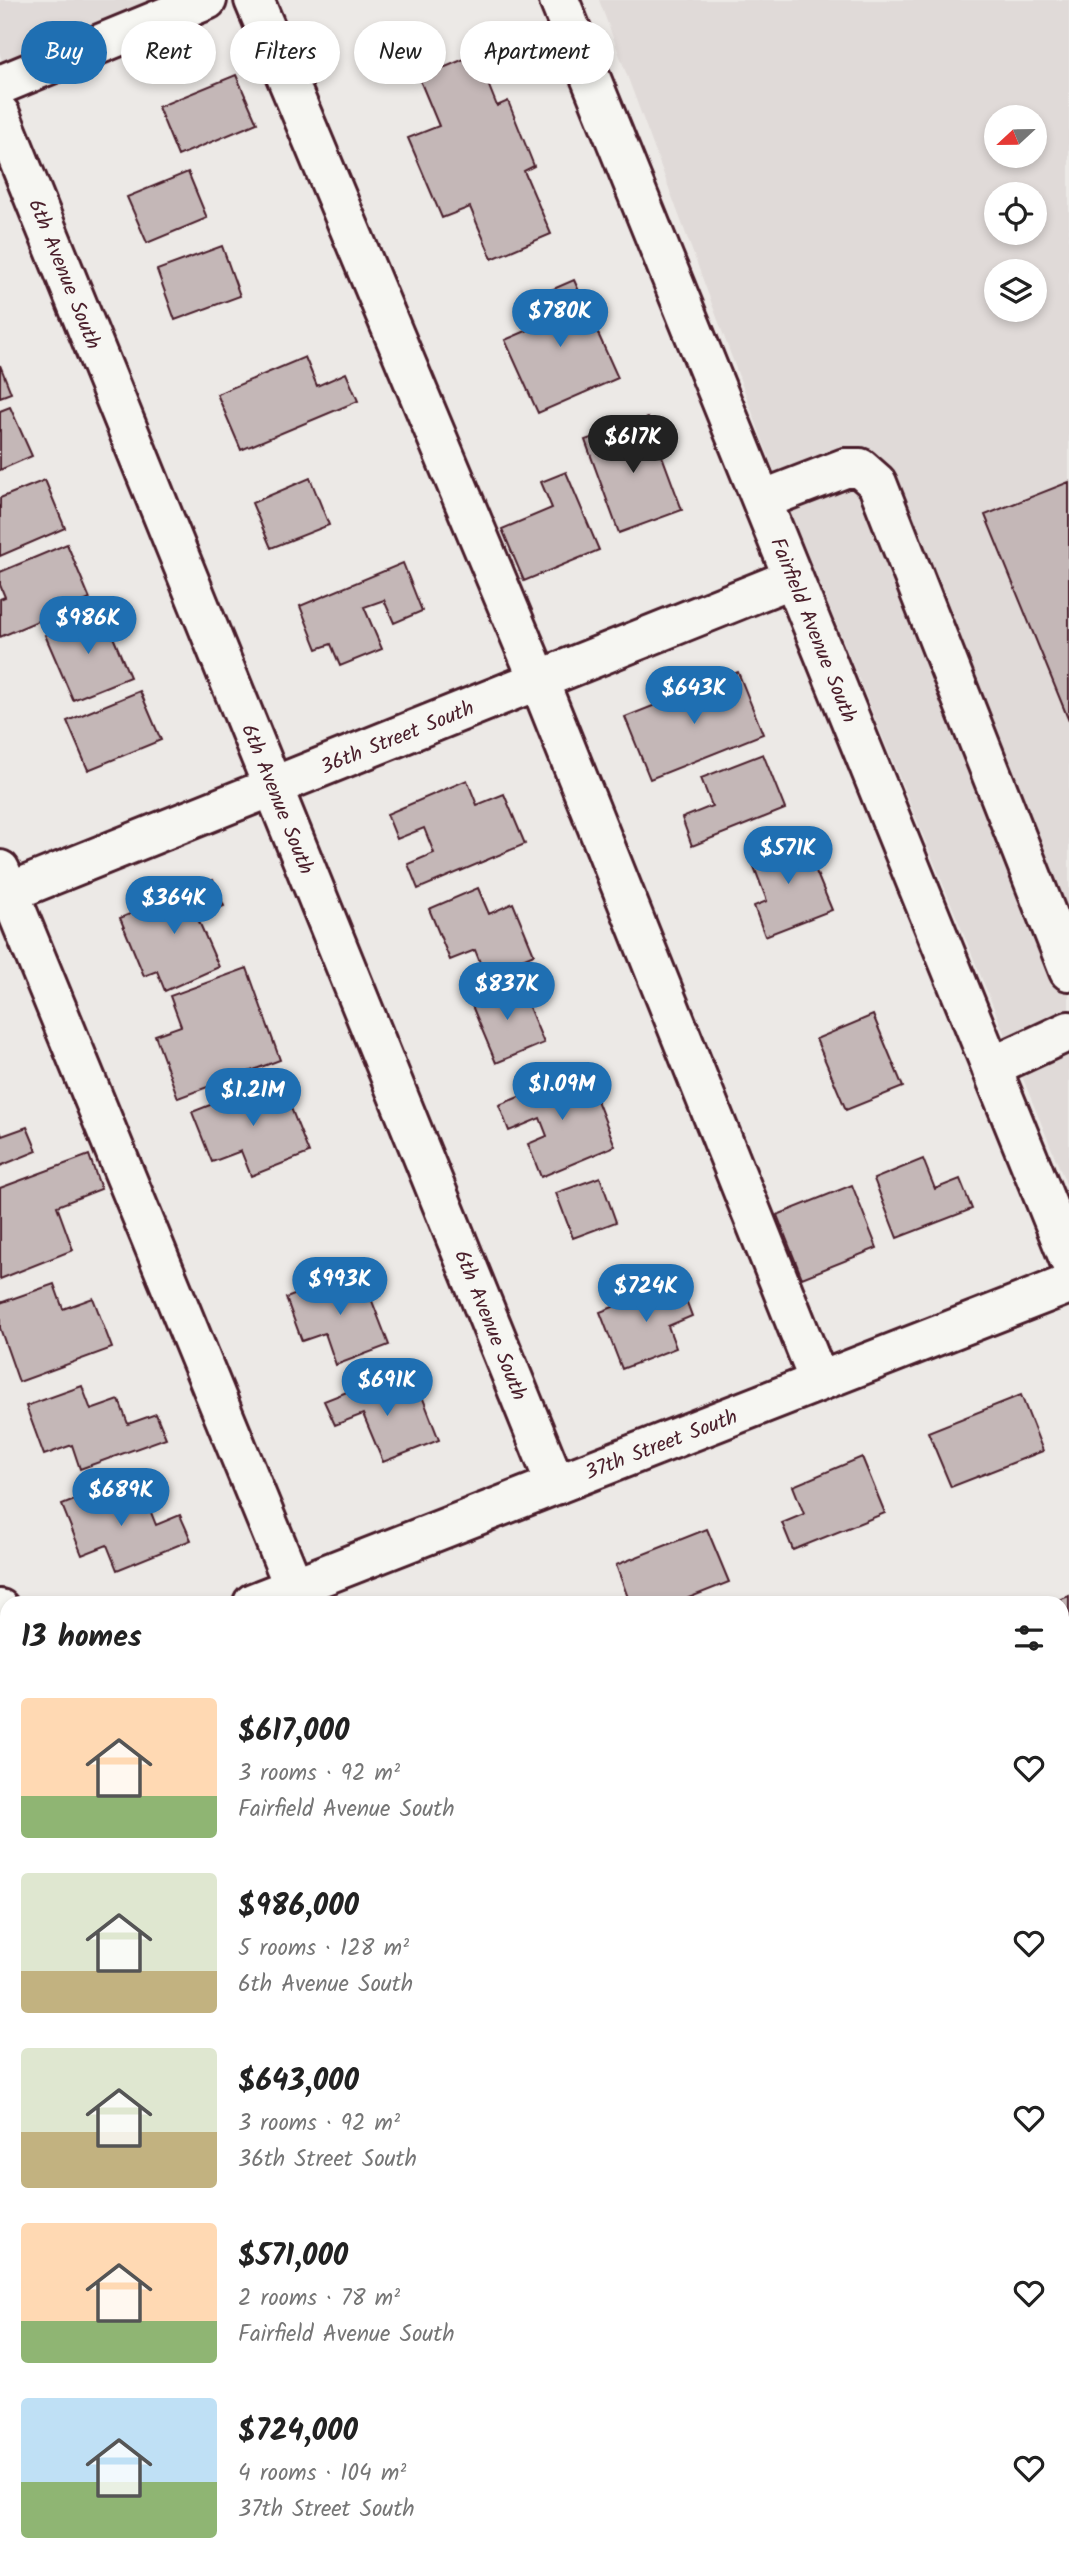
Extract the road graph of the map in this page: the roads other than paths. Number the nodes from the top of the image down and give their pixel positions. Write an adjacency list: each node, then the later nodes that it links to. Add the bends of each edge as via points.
1 (207, 0): 4 (street)
2 (254, 0): 8 (street)
3 (559, 0): 6 (street, Fairfield Avenue South)
4 (0, 85)
5 (0, 114): 9 (street, 6th Avenue South)
6 (762, 500): 7 (street, Fairfield Avenue South); 11 (street, via 845,467 860,467 877,483)
7 (793, 578): 8 (street, 36th Street South); 13 (street, Fairfield Avenue South)
8 (539, 681): 9 (street, 36th Street South); 16 (street)
9 (273, 787): 10 (street, 36th Street South); 17 (street, 6th Avenue South)
10 (3, 886): 18 (street)
11 (1069, 971)
12 (1069, 1031): 13 (street)
13 (991, 1067): 14 (street, Fairfield Avenue South)
14 (1069, 1259)
15 (1069, 1284): 16 (street, 37th Street South)
16 (819, 1381): 17 (street, 37th Street South)
17 (556, 1485): 18 (street, 37th Street South)
18 (294, 1587): 19 (street, 37th Street South)
19 (271, 1596)

